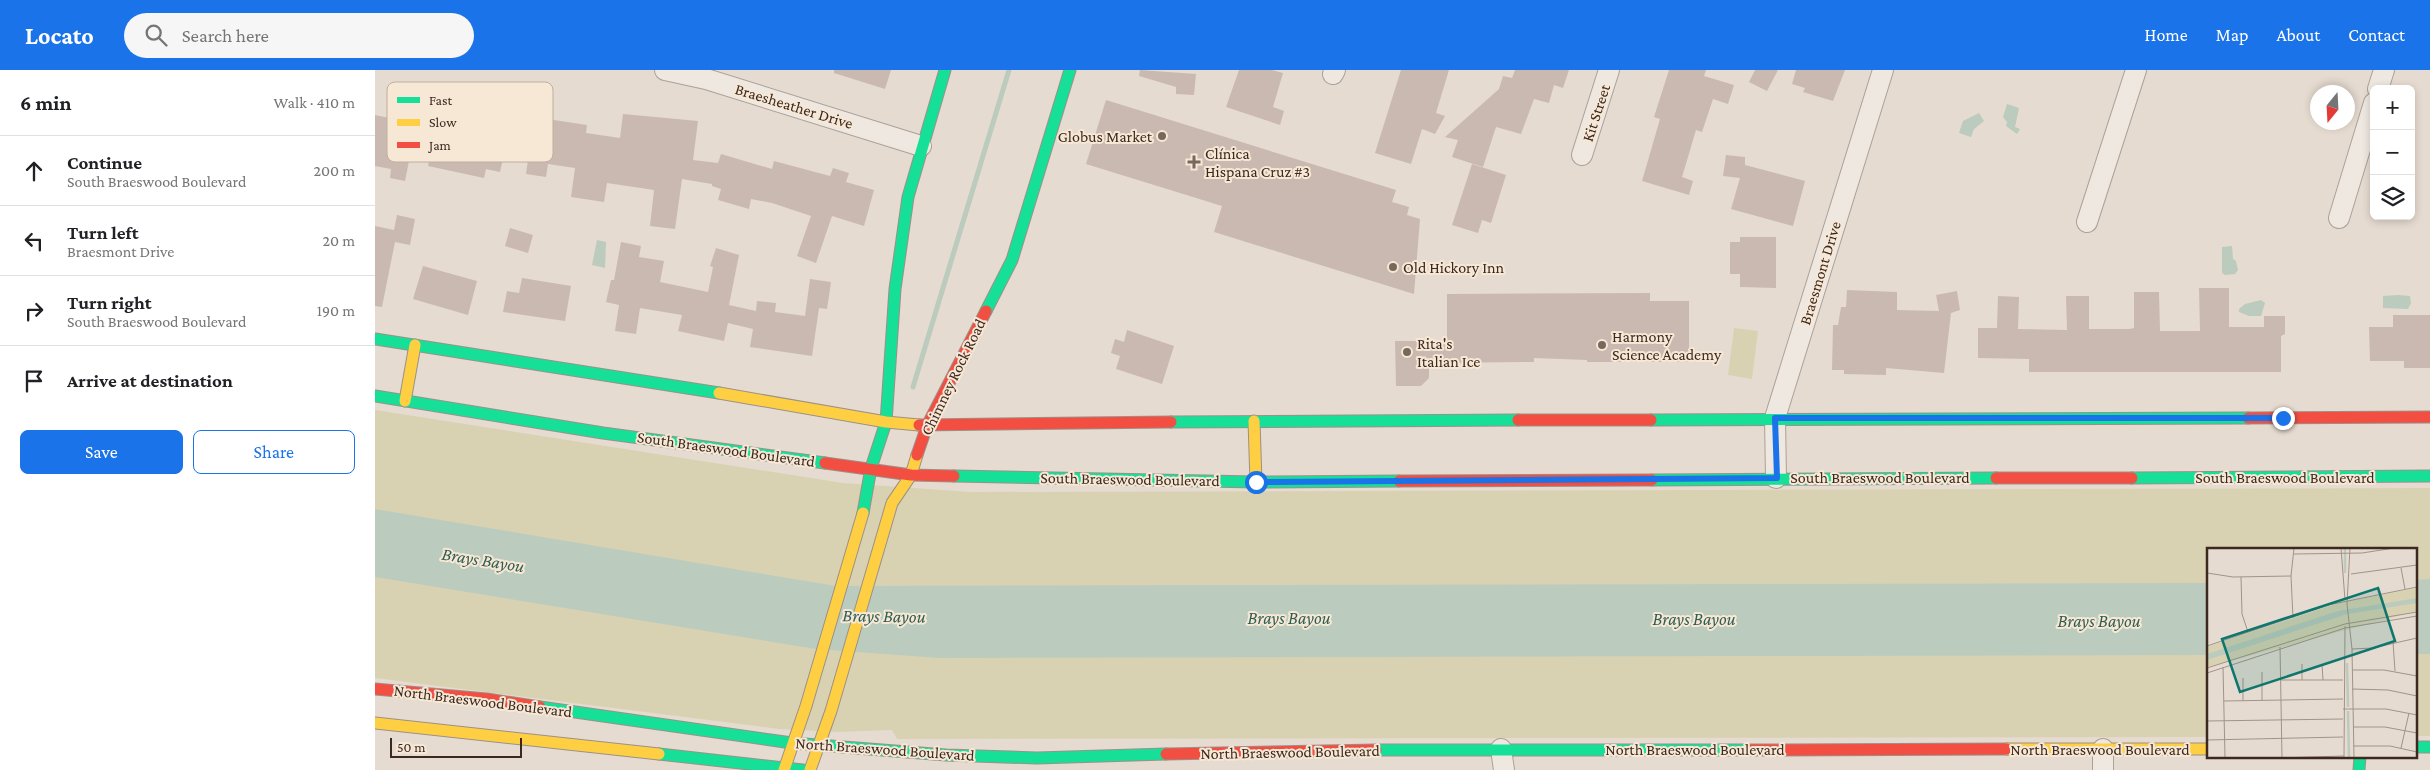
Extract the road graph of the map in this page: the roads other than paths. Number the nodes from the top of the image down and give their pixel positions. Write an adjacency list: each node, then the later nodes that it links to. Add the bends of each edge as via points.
1 (665, 70): 10 (street, Braesheather Drive, via 706,79)
2 (945, 70): 10 (main road)
3 (1070, 70): 22 (main road, Chimney Rock Road, via 1012,260)
4 (1609, 70): 11 (street, Kit Street)
5 (1883, 70): 19 (street, Braesmont Drive)
6 (2135, 70): 13 (street)
7 (2384, 70): 8 (street)
8 (2379, 85)
9 (2370, 116): 12 (street)
10 (921, 146): 21 (main road, via 908,197 895,289)
11 (1583, 155)
12 (2339, 218)
13 (2087, 222)
14 (375, 339): 15 (main road)
15 (415, 345): 17 (main road); 21 (main road)
16 (375, 396): 17 (main road, South Braeswood Boulevard)
17 (405, 401): 23 (main road, South Braeswood Boulevard, via 603,433)
18 (2430, 417): 19 (main road)
19 (1775, 418): 20 (main road); 26 (street, Braesmont Drive)
20 (1254, 421): 22 (main road); 27 (main road)
21 (886, 422): 22 (main road); 23 (main road)
22 (927, 426): 24 (main road, Chimney Rock Road)
23 (871, 468): 24 (main road, South Braeswood Boulevard); 30 (main road, via 867,499 806,706)
24 (911, 474): 27 (main road, South Braeswood Boulevard); 31 (main road, Chimney Rock Road, via 892,503 831,711)
25 (2430, 476): 26 (main road, South Braeswood Boulevard)
26 (1777, 478): 27 (main road, South Braeswood Boulevard)
27 (1256, 482)
28 (375, 688): 30 (main road, North Braeswood Boulevard, via 399,696 487,699)
29 (375, 723): 41 (main road, North Braeswood Boulevard, via 395,721)
30 (792, 743): 31 (main road, North Braeswood Boulevard); 41 (main road)
31 (817, 745): 34 (main road, North Braeswood Boulevard, via 1037,758); 43 (main road, Chimney Rock Road)
32 (2417, 747): 33 (main road)
33 (2430, 747)
34 (1501, 749): 35 (main road, North Braeswood Boulevard); 44 (street)
35 (1704, 749): 36 (main road, North Braeswood Boulevard); 39 (main road)
36 (1902, 749): 37 (main road, North Braeswood Boulevard); 40 (main road)
37 (2103, 749): 38 (main road, North Braeswood Boulevard); 45 (street)
38 (2207, 749)
39 (1704, 763)
40 (1902, 763)
41 (785, 769): 42 (main road, North Braeswood Boulevard)
42 (803, 770)
43 (810, 770)
44 (1504, 770)
45 (2103, 770)

